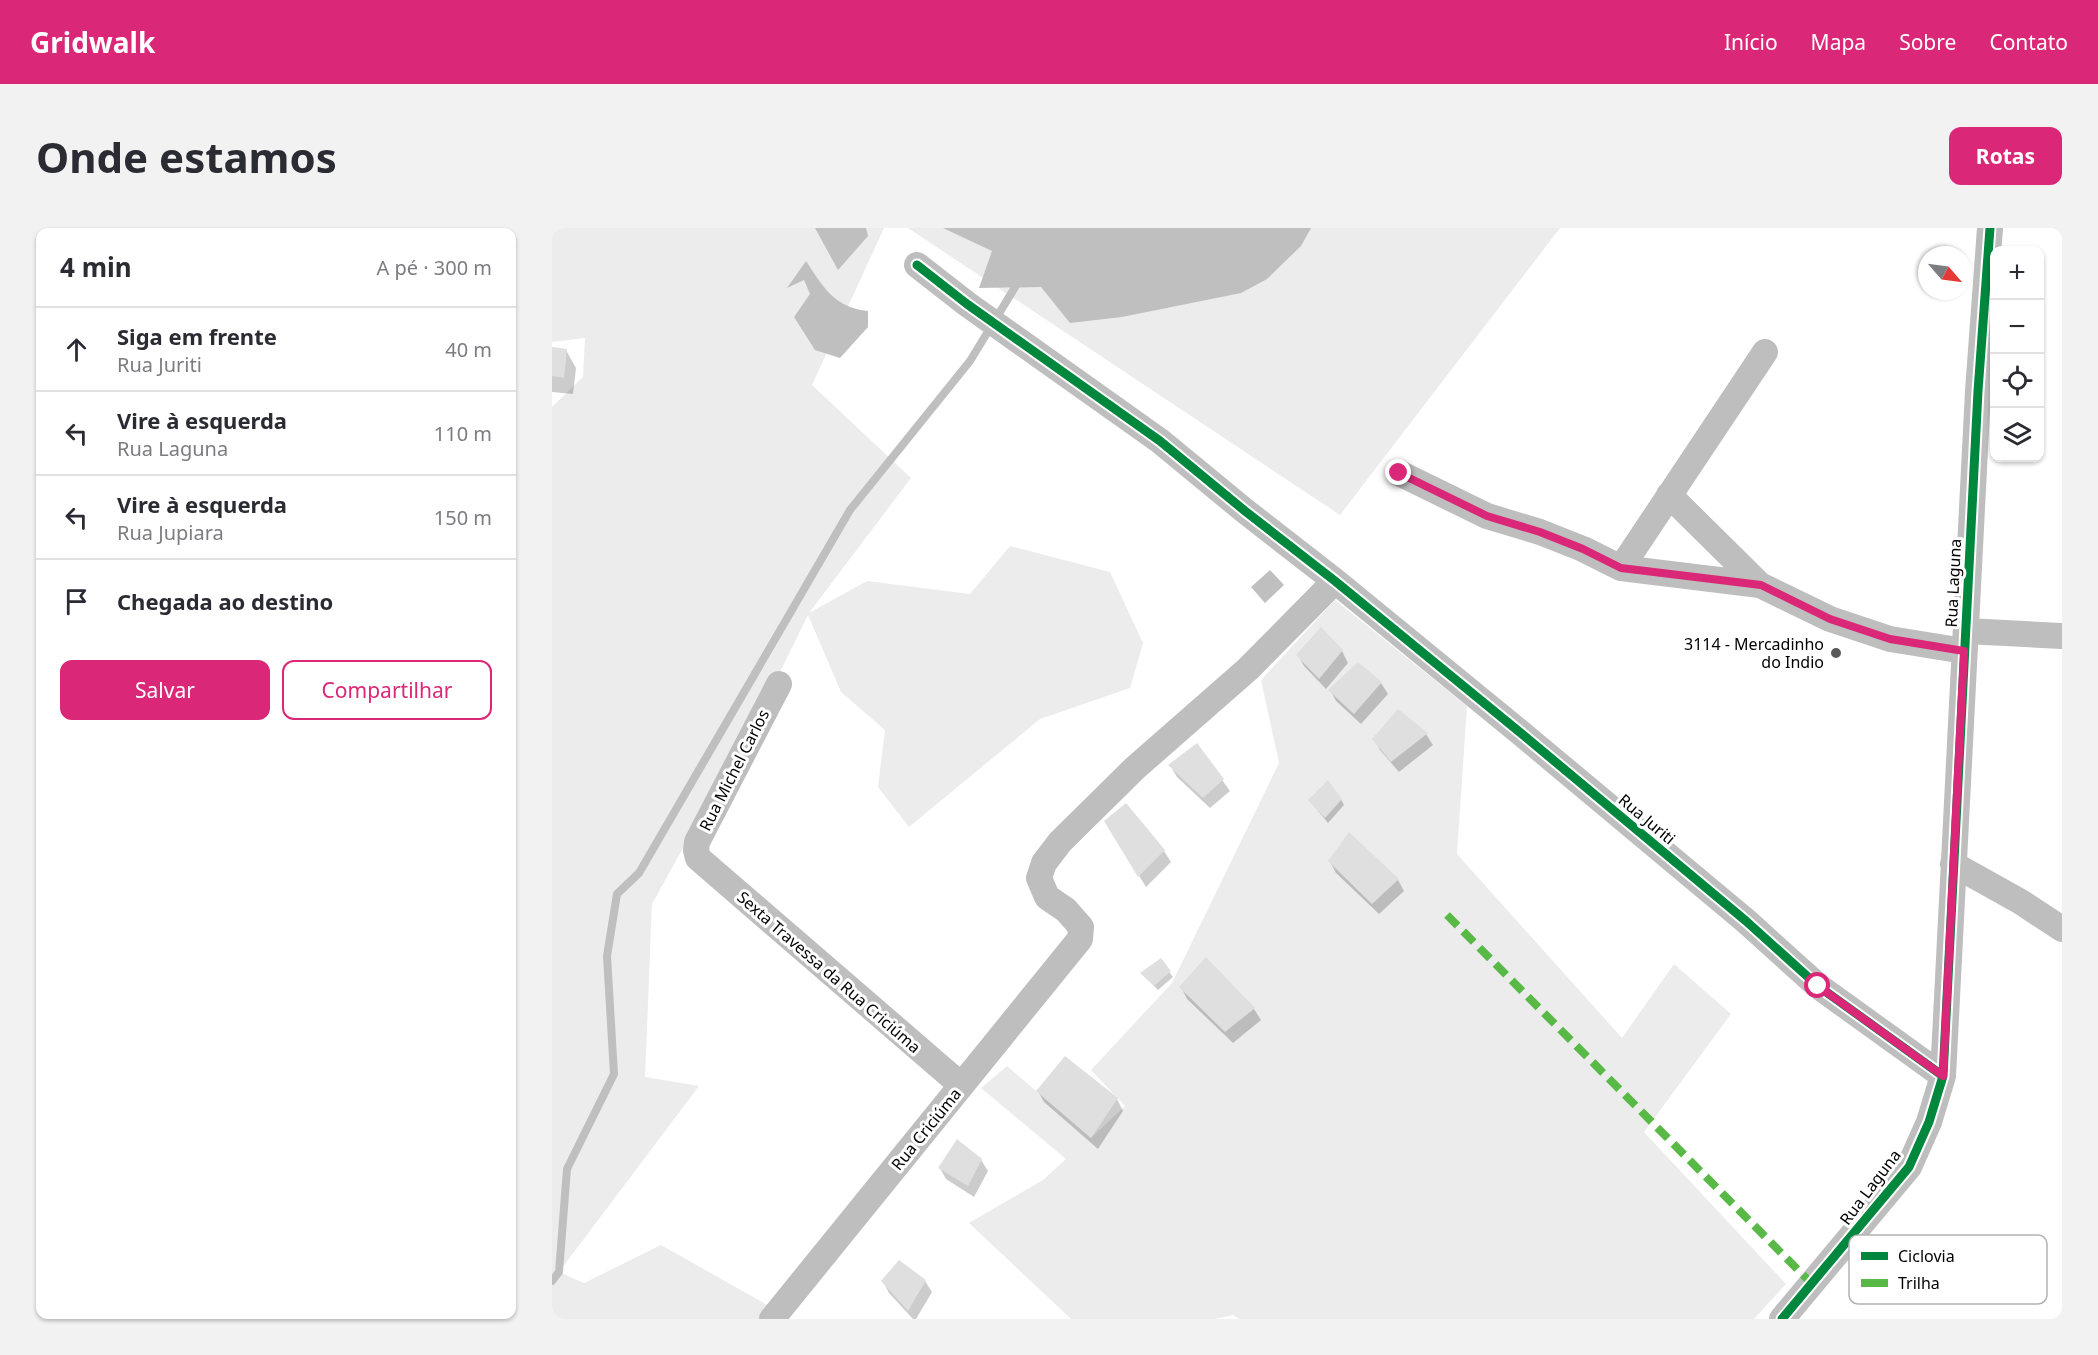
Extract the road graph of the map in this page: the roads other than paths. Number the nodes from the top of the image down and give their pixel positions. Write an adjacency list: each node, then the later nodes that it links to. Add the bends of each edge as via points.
1 (1990, 228): 10 (street, Rua Laguna)
2 (916, 265): 7 (street, Rua Juriti, via 1160,441)
3 (1765, 352): 5 (street)
4 (1399, 473): 6 (street, via 1487,516 1540,532)
5 (1670, 495): 6 (street); 8 (street)
6 (1621, 568): 8 (street)
7 (1335, 581): 15 (street, Rua Juriti, via 1746,921 1818,986); 16 (street, Rua Criciúma, via 1248,669 1135,768 1044,862 1039,878 1047,897 1082,927 1080,939)
8 (1761, 585): 10 (street, via 1830,619 1890,639)
9 (2062, 636): 10 (street)
10 (1965, 641): 13 (street, Rua Laguna)
11 (778, 684): 12 (street, Rua Michel Carlos, via 697,842)
12 (698, 858): 16 (street, Sexta Travessa da Rua Criciúma)
13 (1953, 864): 14 (street); 15 (street, Rua Laguna)
14 (2062, 929)
15 (1943, 1076): 17 (street, Rua Laguna, via 1929,1122 1908,1167)
16 (961, 1085): 19 (street, Rua Criciúma)
17 (1852, 1235)
18 (1849, 1238): 20 (street, Rua Laguna)
19 (772, 1319)
20 (1782, 1319)

